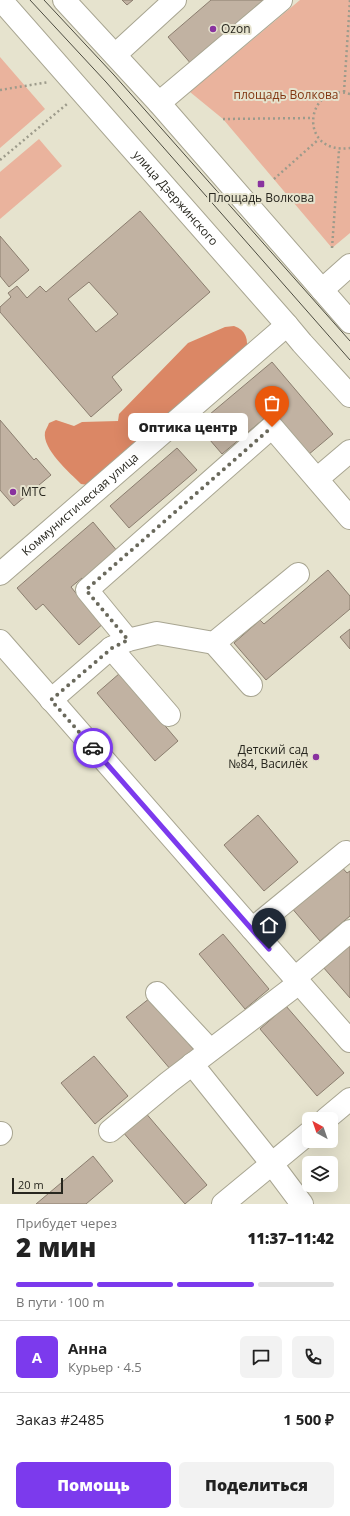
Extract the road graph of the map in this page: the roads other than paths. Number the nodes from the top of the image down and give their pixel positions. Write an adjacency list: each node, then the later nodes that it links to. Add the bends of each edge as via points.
1 (1, 0): 10 (street, улица Дзержинского)
2 (64, 0): 5 (street)
3 (175, 0): 5 (street)
4 (281, 0): 6 (street)
5 (115, 55): 6 (street)
6 (159, 103): 8 (street)
7 (350, 265): 8 (street)
8 (322, 290): 9 (street)
9 (350, 322)
10 (287, 325): 11 (street, улица Дзержинского); 15 (street, Коммунистическая улица)
11 (350, 396)
12 (350, 451): 13 (street)
13 (317, 479): 14 (street); 19 (street, via 272,427 86,590)
14 (350, 518)
15 (0, 574)
16 (298, 574): 18 (street)
17 (0, 641): 21 (street)
18 (214, 643): 19 (street, via 157,633); 20 (street)
19 (120, 644): 21 (street); 22 (street)
20 (251, 685)
21 (51, 700): 24 (street)
22 (169, 715)
23 (346, 852): 24 (street)
24 (252, 929): 26 (street)
25 (350, 931): 26 (street)
26 (297, 981): 28 (street); 29 (street)
27 (157, 993): 29 (street)
28 (350, 1042)
29 (210, 1050): 30 (street)
30 (192, 1064): 33 (street); 35 (street)
31 (350, 1099): 32 (street)
32 (334, 1112)
33 (110, 1132)
34 (302, 1139): 35 (street)
35 (272, 1164): 36 (street); 37 (street)
36 (223, 1204)
37 (302, 1204)

